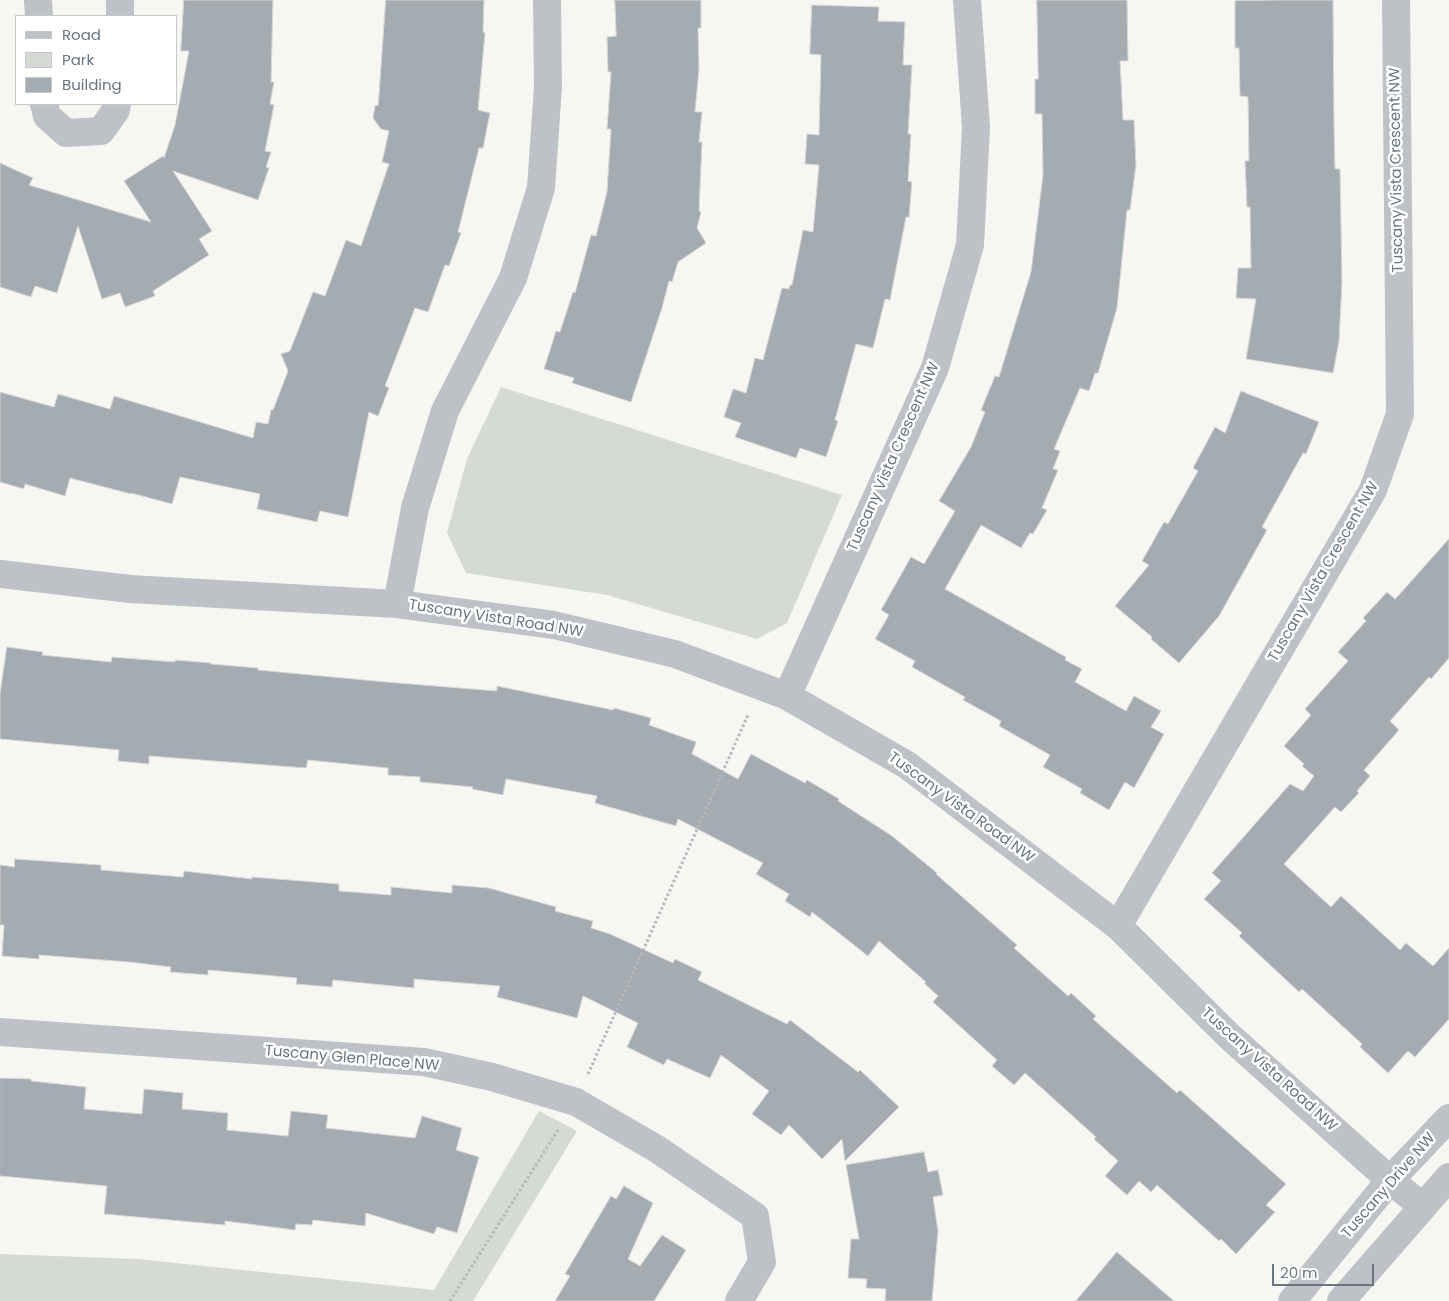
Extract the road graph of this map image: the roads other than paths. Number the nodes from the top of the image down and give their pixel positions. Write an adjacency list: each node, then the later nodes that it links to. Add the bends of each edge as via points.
1 (38, 0): 6 (street)
2 (120, 0): 7 (street)
3 (547, 0): 11 (street, Tuscany Vista Road NW, via 548,87 541,188 513,278 445,411 416,508)
4 (968, 0): 12 (street, Tuscany Vista Crescent NW, via 976,127 970,245 935,368)
5 (1396, 0): 13 (street, Tuscany Vista Crescent NW, via 1400,414 1373,490)
6 (39, 15)
7 (120, 15)
8 (44, 105): 9 (street, via 48,116 66,133 101,131)
9 (117, 105)
10 (0, 574): 11 (street, Tuscany Vista Road NW, via 130,589)
11 (397, 604): 12 (street, Tuscany Vista Road NW, via 554,625 675,654)
12 (787, 696): 13 (street, Tuscany Vista Road NW, via 907,765)
13 (1118, 926): 17 (street, Tuscany Vista Road NW, via 1229,1036)
14 (0, 1032): 19 (street, Tuscany Glen Place NW, via 424,1062 492,1077 576,1102 657,1149 755,1216 762,1262)
15 (1449, 1118): 17 (street, Tuscany Drive NW)
16 (1449, 1177): 18 (street)
17 (1390, 1180): 18 (street, Tuscany Vista Road NW); 20 (street, Tuscany Drive NW)
18 (1422, 1206): 21 (street)
19 (738, 1301)
20 (1292, 1301)
21 (1341, 1301)

